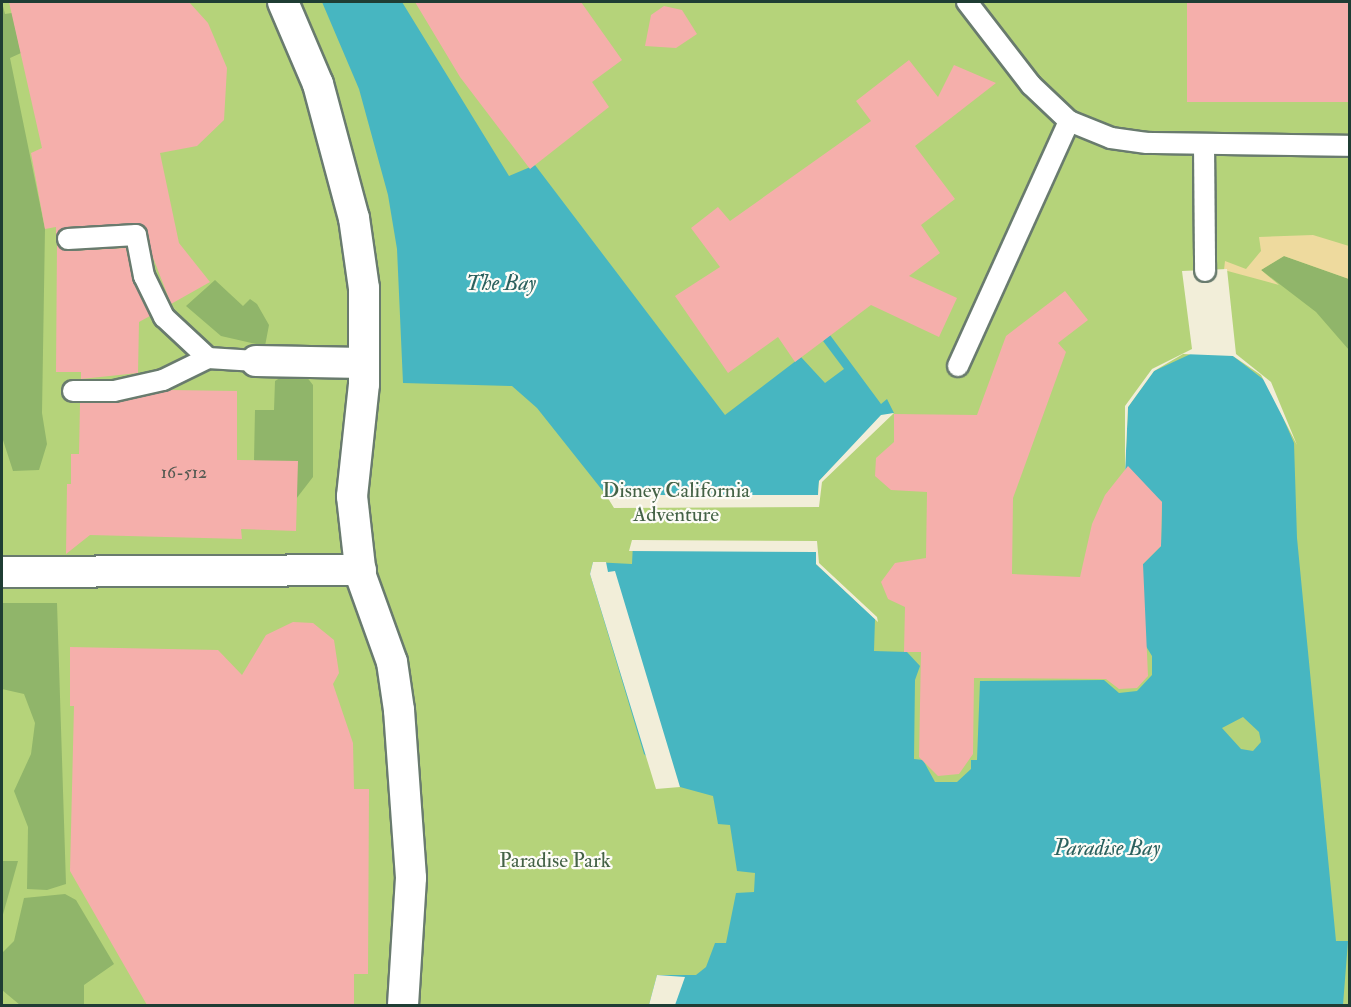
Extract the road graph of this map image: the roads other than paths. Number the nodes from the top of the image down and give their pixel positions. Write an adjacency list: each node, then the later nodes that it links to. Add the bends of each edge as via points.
1 (283, 2): 10 (street, via 318,84 354,218 364,288)
2 (967, 2): 3 (lane, via 1031,85)
3 (1069, 121): 4 (lane, via 1111,138); 11 (lane)
4 (1204, 144): 5 (lane); 7 (lane)
5 (1350, 146)
6 (68, 239): 8 (lane, via 136,235 144,276 165,317)
7 (1205, 271)
8 (208, 358): 9 (lane); 12 (lane, via 163,380 114,391)
9 (256, 361): 10 (street)
10 (364, 363): 13 (street, via 352,496)
11 (958, 366)
12 (73, 391)
13 (361, 570): 14 (street); 15 (street, via 392,662 405,767 412,928)
14 (2, 572)
15 (403, 1005)

